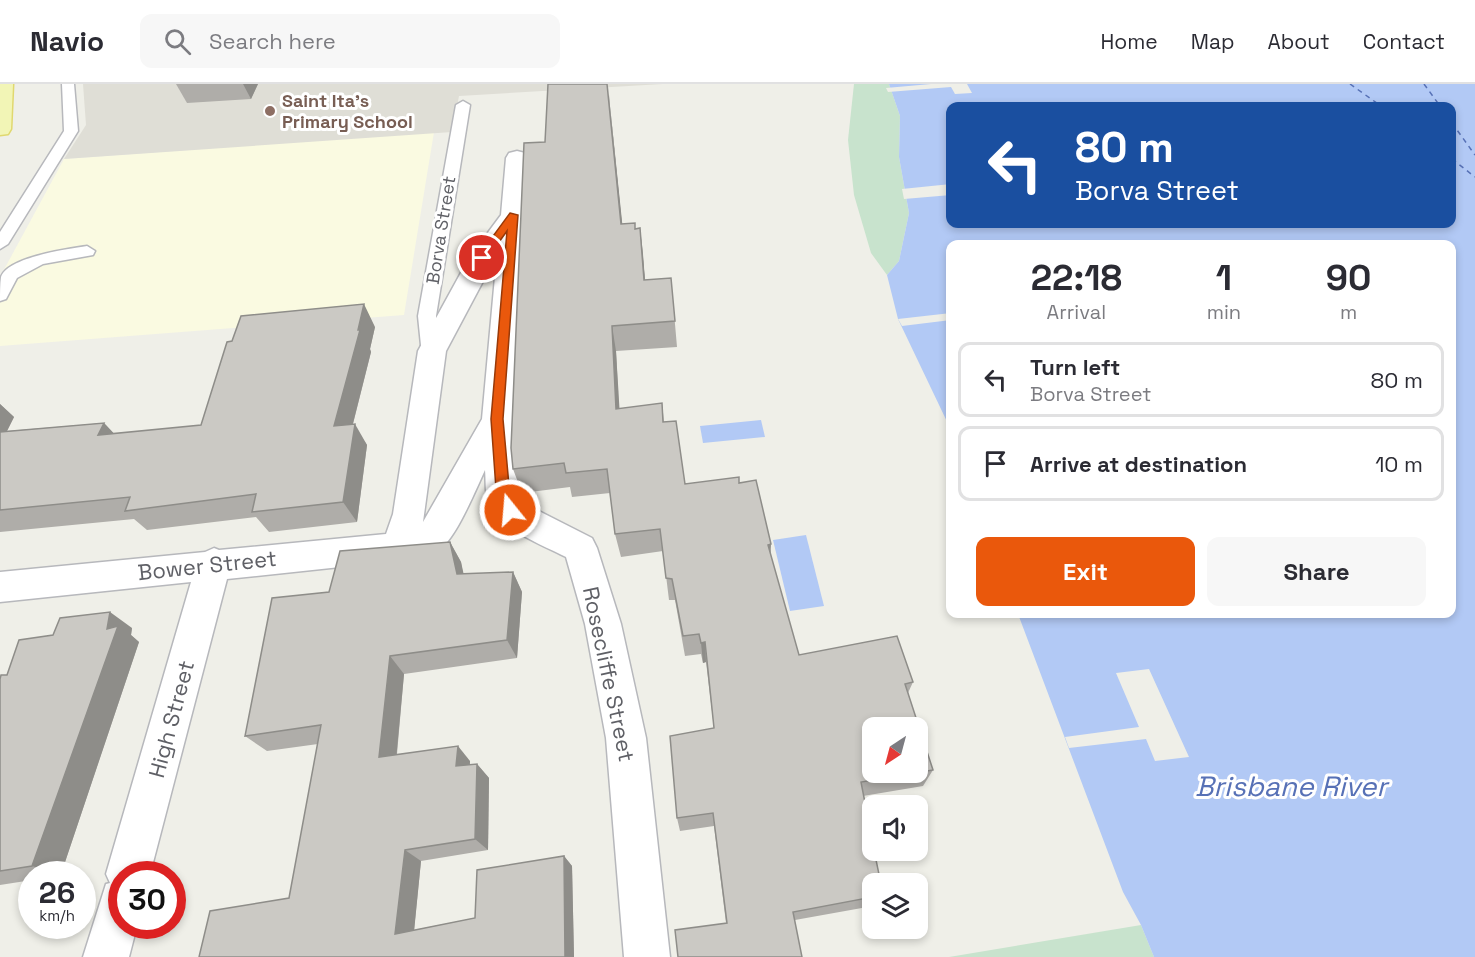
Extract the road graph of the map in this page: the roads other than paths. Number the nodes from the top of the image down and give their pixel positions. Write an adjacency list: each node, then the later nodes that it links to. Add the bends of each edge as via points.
1 (3, 84): 4 (main road)
2 (68, 84): 7 (lane, via 71,131)
3 (463, 105): 10 (lane, Borva Street, via 427,316)
4 (0, 129)
5 (517, 158): 6 (street)
6 (513, 215): 10 (street, Borva Street, via 482,258); 11 (street)
7 (0, 244)
8 (87, 251): 9 (lane, via 38,260 10,275)
9 (0, 295)
10 (431, 355): 12 (street, Borva Street)
11 (497, 419): 12 (street, via 437,531 429,539); 18 (street, Rosecliffe Street, via 506,507 580,548 603,624 626,738)
12 (407, 545): 13 (street, Bower Street)
13 (214, 563): 14 (street, Bower Street); 15 (street, High Street)
14 (0, 587)
15 (132, 861)
16 (111, 939): 17 (street)
17 (106, 957)
18 (647, 957)

